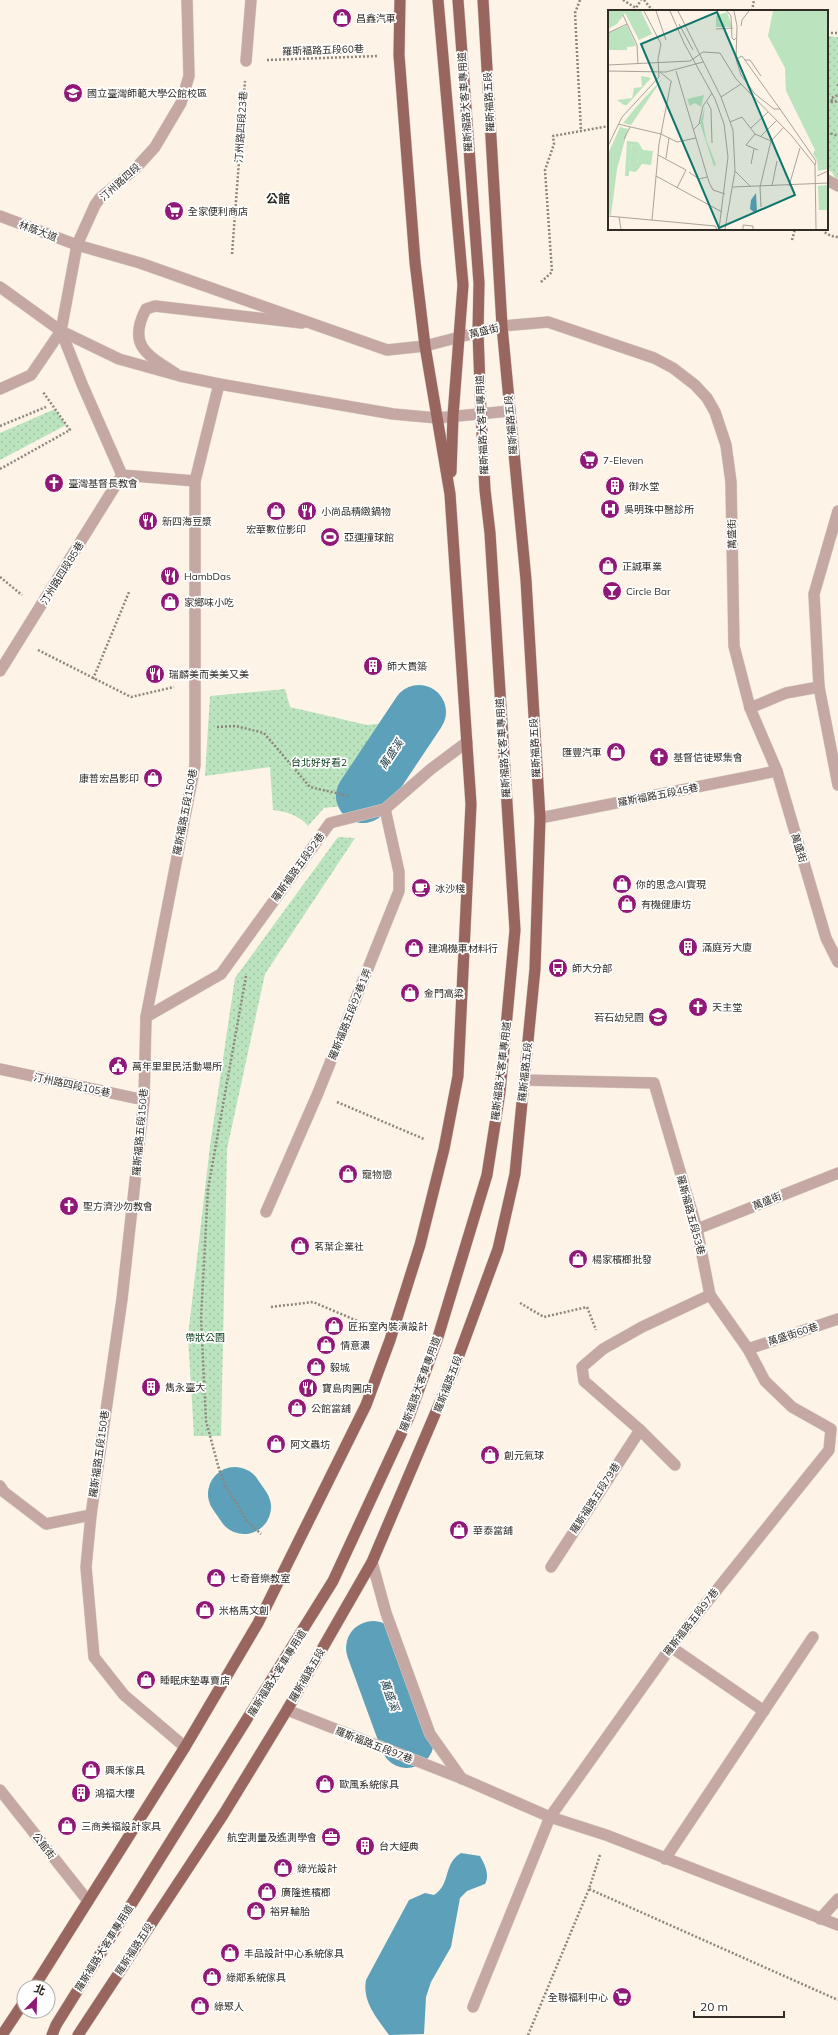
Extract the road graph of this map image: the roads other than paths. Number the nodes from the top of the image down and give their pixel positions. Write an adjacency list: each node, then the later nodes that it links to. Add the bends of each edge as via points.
1 (186, 0): 11 (street, 汀州路四段, via 189,76 181,103 155,147 135,169 100,198)
2 (251, 0): 7 (street)
3 (400, 0): 18 (main road, via 400,55 415,262)
4 (438, 0): 17 (main road, 羅斯福路大客車專用道, via 463,286)
5 (458, 0): 16 (main road, 羅斯福路大客車專用道, via 479,283)
6 (483, 0): 14 (main road, 羅斯福路五段)
7 (246, 61)
8 (828, 181): 9 (street)
9 (838, 186)
10 (0, 216): 11 (street, 林蔭大道)
11 (77, 245): 13 (street, 林蔭大道, via 140,263); 15 (street, 汀州路四段)
12 (0, 287): 15 (street)
13 (311, 324): 18 (street, 萬盛街, via 387,350); 19 (street, via 155,306 146,309 140,322 141,348 148,356)
14 (502, 326): 16 (street, 萬盛街); 22 (main road, 羅斯福路五段); 32 (street, 萬盛街, via 548,322 654,358 673,368 707,398 715,412 726,445 731,482 734,646)
15 (61, 332): 19 (street, via 119,359); 21 (street, 汀州路四段, via 31,375); 26 (street)
16 (478, 332): 17 (street, 萬盛街); 23 (main road, 羅斯福路大客車專用道)
17 (459, 338): 18 (street, 萬盛街); 24 (main road, 羅斯福路大客車專用道)
18 (425, 346): 25 (main road)
19 (180, 376): 20 (street)
20 (219, 384): 25 (street, via 393,414); 27 (street, 羅斯福路五段150巷)
21 (0, 389)
22 (510, 411): 23 (street); 37 (main road, 羅斯福路五段, via 526,580)
23 (481, 414): 24 (street); 73 (main road, 羅斯福路大客車專用道, via 515,930 500,1092 487,1175 438,1337 409,1417 334,1581 60,2018)
24 (453, 416): 25 (street); 28 (main road, 羅斯福路大客車專用道)
25 (437, 418): 28 (main road)
26 (122, 475): 27 (street); 30 (street, 汀州路四段85巷)
27 (194, 481): 39 (street, 羅斯福路五段150巷, via 195,765)
28 (450, 494): 33 (main road)
29 (838, 512): 31 (street, via 814,594)
30 (0, 671)
31 (819, 687): 32 (street, via 786,692); 35 (street)
32 (750, 708): 34 (street, 萬盛街)
33 (467, 742): 36 (street, 羅斯福路五段92巷); 60 (main road, via 471,804 458,1076 444,1149 420,1245 366,1405 258,1623)
34 (776, 771): 37 (street, 羅斯福路五段45巷); 38 (street, 萬盛街, via 826,938)
35 (838, 784)
36 (385, 809): 39 (street, 羅斯福路五段92巷, via 330,823 221,974); 44 (street, 羅斯福路五段92巷1弄, via 399,872 399,890 318,1093)
37 (540, 818): 41 (main road, 羅斯福路五段, via 535,969)
38 (838, 962)
39 (146, 1017): 42 (street, 羅斯福路五段150巷)
40 (0, 1069): 42 (street, 汀州路四段105巷)
41 (524, 1080): 45 (street, 羅斯福路五段53巷, via 654,1083); 54 (main road, 羅斯福路五段, via 515,1174 498,1249 439,1408)
42 (144, 1100): 53 (street, 羅斯福路五段150巷, via 122,1299)
43 (838, 1173): 45 (street, 萬盛街)
44 (266, 1212)
45 (697, 1229): 46 (street, 羅斯福路五段53巷)
46 (710, 1295): 48 (street, 羅斯福路五段53巷); 50 (street, via 642,1327 603,1349 582,1367 584,1380)
47 (838, 1319): 48 (street, 萬盛街60巷)
48 (748, 1349): 49 (street, 羅斯福路五段53巷, via 765,1381 792,1407)
49 (831, 1429): 57 (street, 羅斯福路五段97巷, via 829,1450)
50 (640, 1430): 51 (street); 55 (street, 羅斯福路五段79巷)
51 (675, 1464)
52 (0, 1486): 53 (street, via 4,1492 46,1524)
53 (91, 1515): 60 (street, 羅斯福路五段150巷, via 86,1567 94,1657 124,1695)
54 (372, 1562): 58 (main road, 羅斯福路五段); 61 (street, via 386,1612 430,1734)
55 (551, 1567)
56 (813, 1637): 59 (street)
57 (671, 1647): 59 (street); 63 (street, 羅斯福路五段97巷)
58 (287, 1710): 61 (street, 羅斯福路五段97巷); 74 (main road, 羅斯福路五段, via 222,1815)
59 (764, 1711): 64 (street)
60 (185, 1747): 66 (main road)
61 (462, 1779): 63 (street, 羅斯福路五段97巷)
62 (0, 1790): 66 (street, 公館街)
63 (550, 1817): 64 (street, 羅斯福路五段97巷, via 606,1835); 70 (street)
64 (665, 1859): 67 (street, 羅斯福路五段97巷)
65 (838, 1900): 67 (street)
66 (88, 1901): 69 (main road)
67 (820, 1919): 68 (street, 羅斯福路五段97巷)
68 (838, 1925)
69 (39, 1979)
70 (473, 2007)
71 (16, 2014): 72 (main road)
72 (2, 2035)
73 (52, 2035)
74 (78, 2035)

